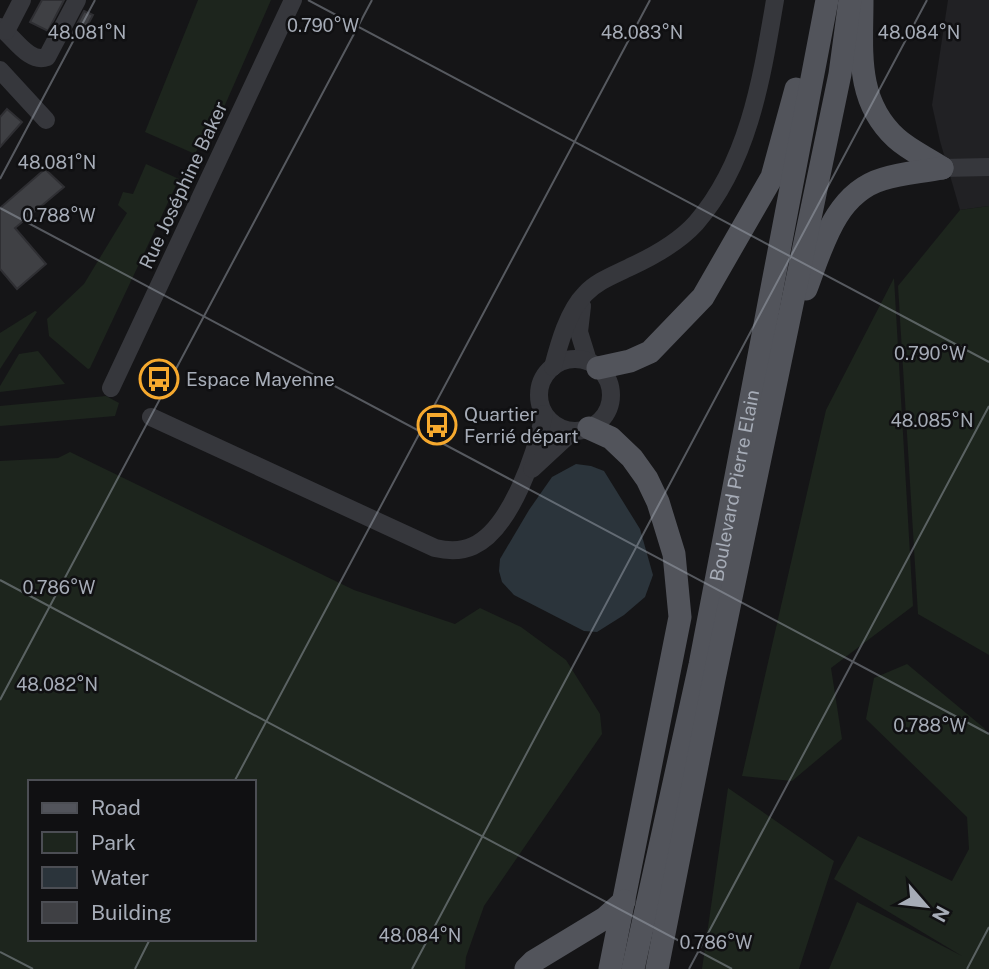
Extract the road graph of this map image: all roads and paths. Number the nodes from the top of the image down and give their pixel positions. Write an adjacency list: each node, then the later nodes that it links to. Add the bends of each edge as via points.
1 (22, 0): 9 (street)
2 (77, 0): 9 (street, via 47,57 33,58)
3 (293, 0): 18 (street, Rue Joséphine Baker)
4 (775, 0): 14 (street, via 760,85 735,160 715,196 696,223 672,245 600,281)
5 (812, 0): 16 (main road, via 792,111 772,177 724,262 703,297 650,352 630,362)
6 (827, 0): 26 (main road, Boulevard Pierre Elain, via 700,665)
7 (850, 0): 15 (main road, Boulevard Pierre Elain, via 840,74)
8 (862, 0): 13 (main road, via 862,65 869,100 897,139)
9 (3, 29)
10 (0, 70): 11 (street)
11 (46, 120)
12 (989, 167): 13 (street)
13 (942, 168): 15 (main road, via 881,179 850,197 830,228)
14 (583, 295): 16 (street, via 579,332); 17 (street, via 563,332)
15 (783, 349): 27 (main road, Boulevard Pierre Elain)
16 (593, 365): 17 (street, via 570,359); 21 (street, via 609,385 609,405 605,415)
17 (553, 366): 19 (street, via 540,384)
18 (111, 388)
19 (544, 414): 21 (street, via 552,423); 22 (street)
20 (151, 417): 22 (street, via 435,548 454,552 485,539)
21 (581, 429): 22 (street); 23 (main road, via 611,438 647,479 676,567 680,617)
22 (527, 474)
23 (624, 901): 24 (main road); 25 (main road)
24 (526, 969)
25 (610, 969)
26 (633, 969)
27 (656, 969)

